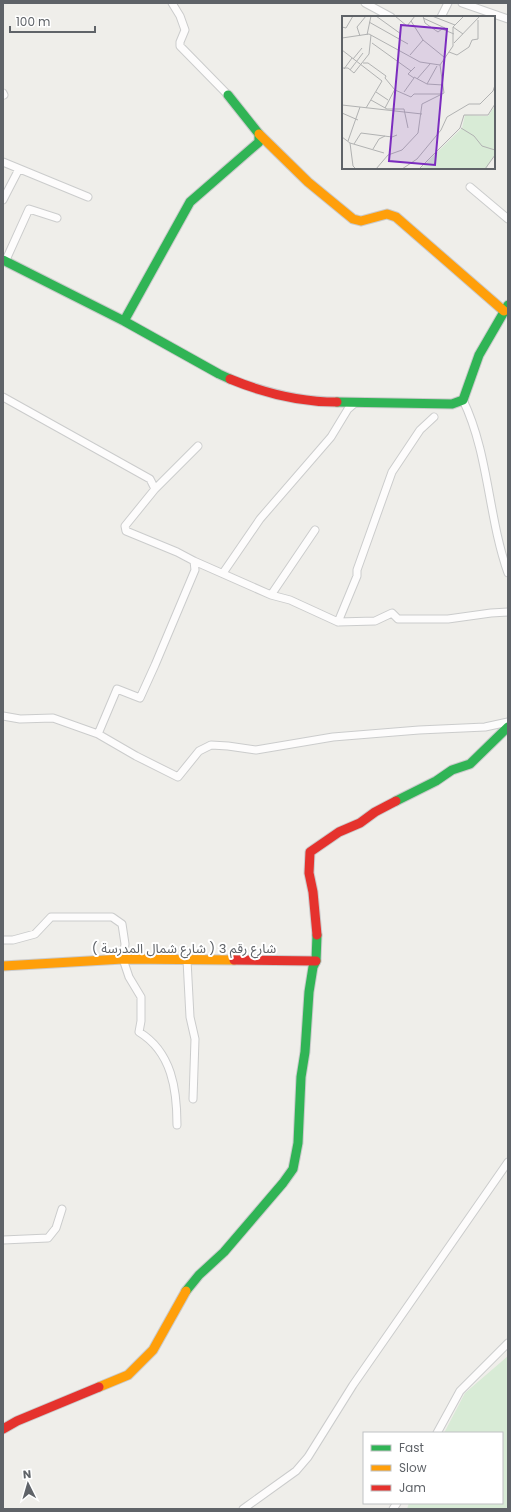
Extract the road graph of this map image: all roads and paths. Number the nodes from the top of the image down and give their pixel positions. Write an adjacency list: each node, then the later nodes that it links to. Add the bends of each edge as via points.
1 (172, 3): 8 (street, via 186,30 180,46)
2 (364, 3): 5 (street)
3 (448, 3): 6 (street)
4 (462, 3): 7 (street)
5 (389, 16)
6 (442, 16)
7 (508, 19)
8 (228, 95): 9 (street)
9 (259, 134): 18 (street, via 308,182 353,219 361,221 387,214 396,217); 19 (street, via 259,142 190,202)
10 (3, 162): 11 (street)
11 (19, 169): 13 (street); 14 (street)
12 (470, 187): 16 (street)
13 (88, 197)
14 (3, 200)
15 (57, 218): 17 (street, via 29,208)
16 (508, 219)
17 (4, 261): 19 (street)
18 (506, 308): 21 (street, via 479,355)
19 (124, 321): 22 (street, via 219,374 247,386 294,399)
20 (3, 397): 25 (street, via 150,479)
21 (463, 400): 22 (street, via 452,404); 29 (street, via 474,429 498,540)
22 (356, 402): 28 (street, via 348,409 331,437 260,519)
23 (434, 417): 32 (street, via 420,430 392,472 357,576)
24 (198, 446): 25 (street)
25 (155, 489): 27 (street, via 124,526 126,530)
26 (315, 530): 30 (street)
27 (194, 561): 28 (street); 36 (street, via 195,570 140,698 117,690)
28 (223, 573): 30 (street)
29 (508, 573)
30 (271, 595): 32 (street, via 290,600)
31 (508, 612): 32 (street, via 448,619 398,619 392,613 375,621)
32 (338, 622)
33 (3, 716): 36 (street, via 20,719 53,718)
34 (508, 722): 36 (street, via 485,727 333,737 256,750 212,745 199,751 178,777)
35 (508, 727): 40 (street, via 470,764 452,770 375,812 310,852 309,873 317,933)
36 (98, 734)
37 (3, 940): 38 (street, via 35,934 51,917 112,918 122,924 125,944)
38 (123, 959): 39 (street, شارع رقم 3 ( شارع شمال المدرسة )); 41 (street, شارع رقم 3 ( شارع شمال المدرسة )); 43 (street, via 141,997 140,1032 156,1046 170,1071 176,1091)
39 (187, 960): 40 (street, شارع رقم 3 ( شارع شمال المدرسة )); 42 (street, via 190,1017 195,1039)
40 (316, 961): 48 (street, via 310,992 301,1077 298,1143 293,1169 224,1252 189,1287 153,1350 128,1375)
41 (3, 966)
42 (193, 1099)
43 (177, 1125)
44 (508, 1162): 50 (street, via 353,1385 308,1457 296,1471)
45 (62, 1209): 46 (street, via 56,1228 48,1238)
46 (3, 1240)
47 (508, 1343): 49 (street, via 460,1391)
48 (3, 1429)
49 (438, 1432)
50 (243, 1509)

